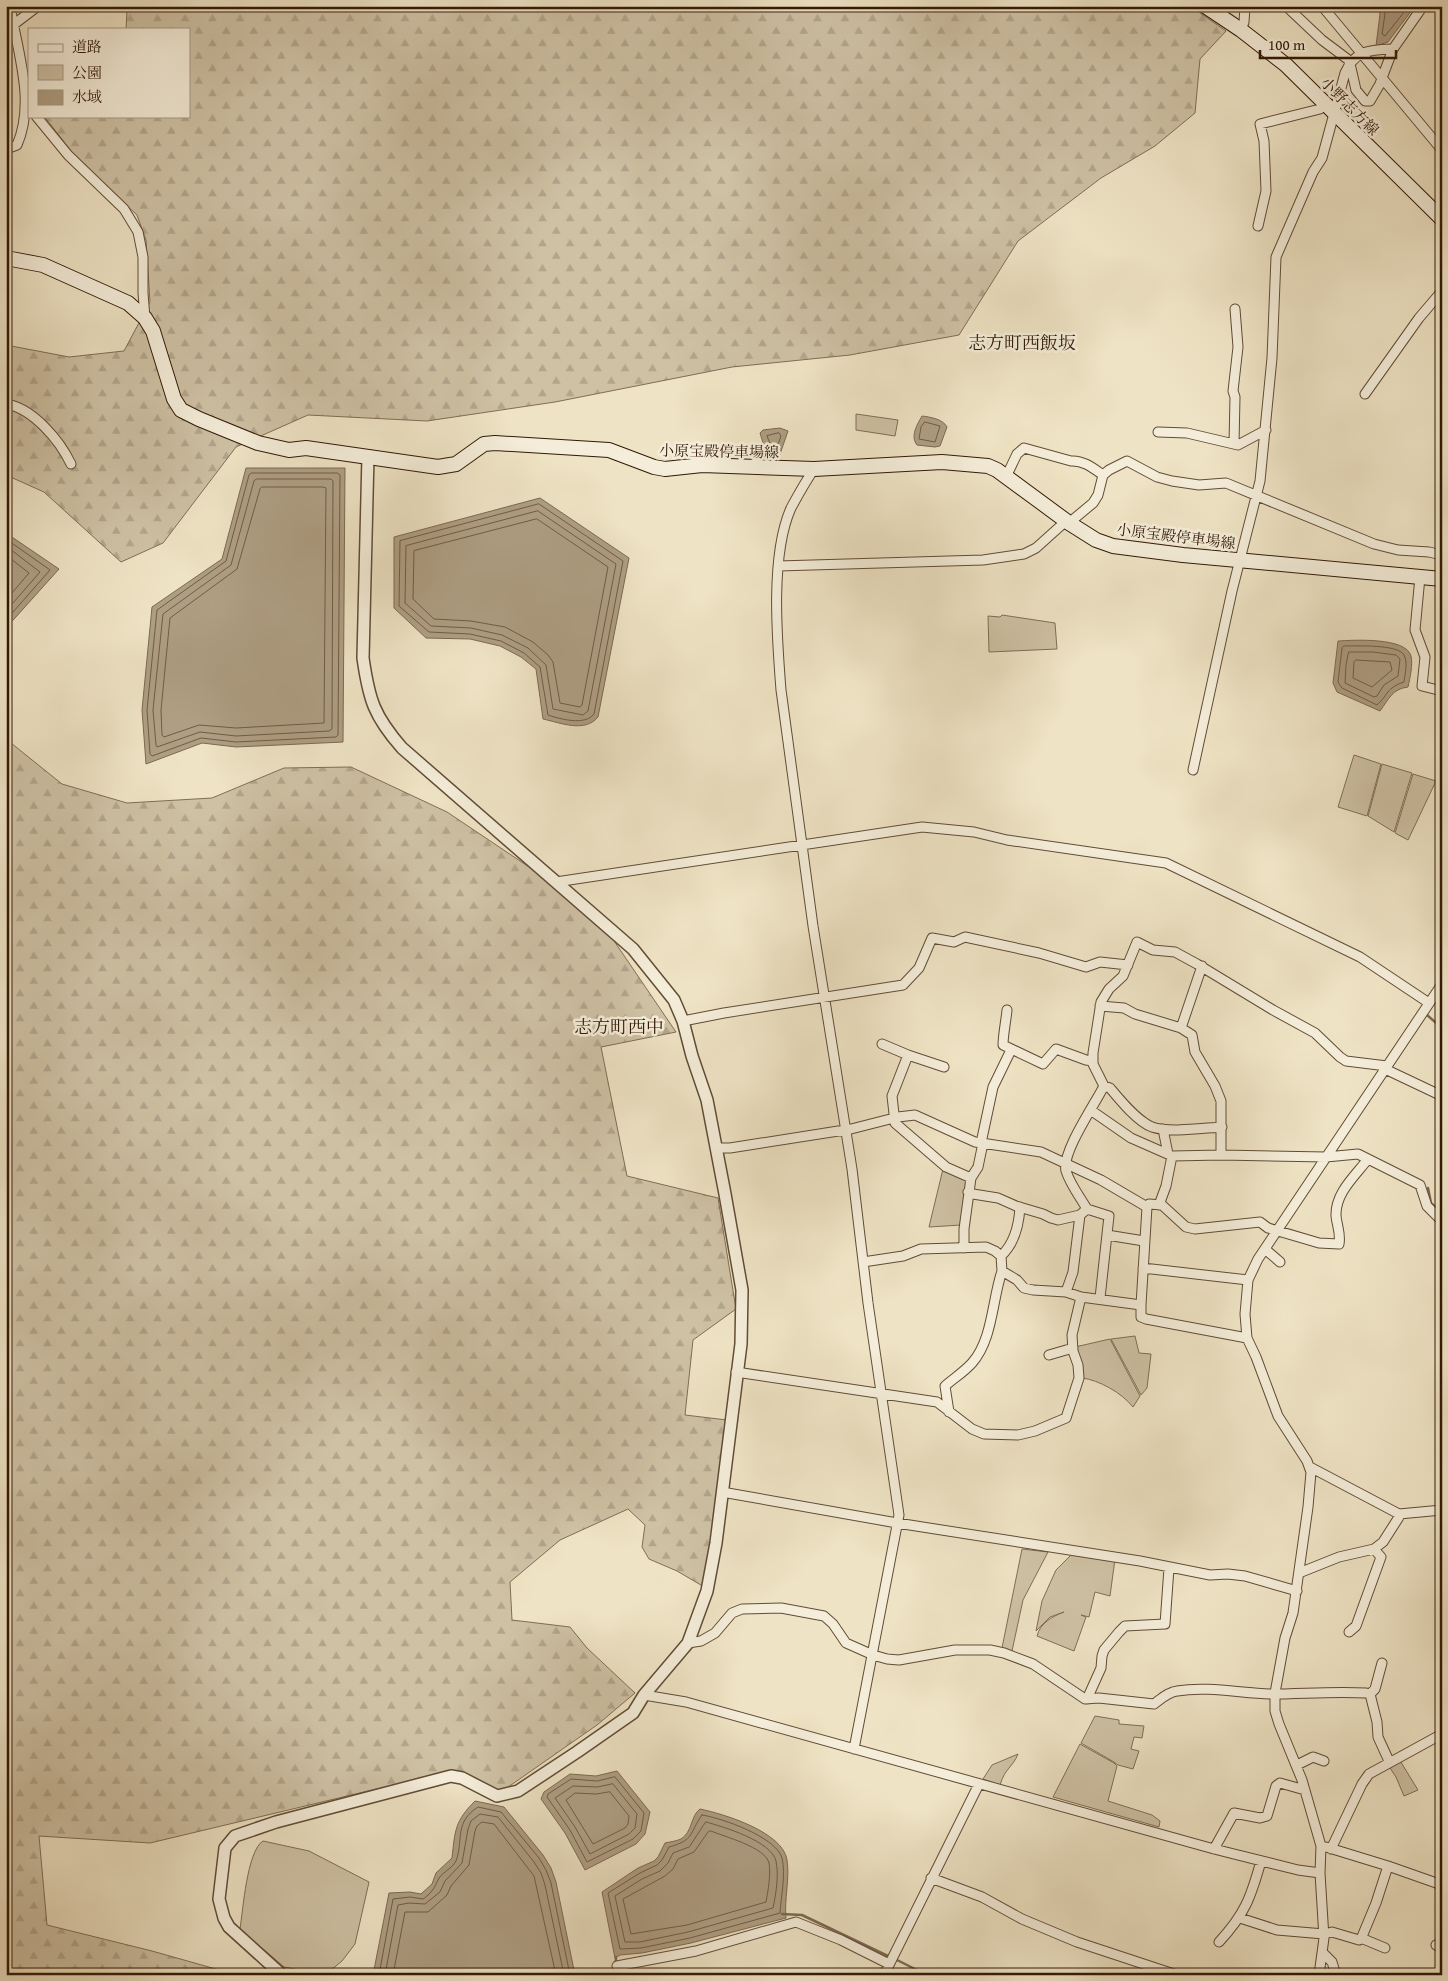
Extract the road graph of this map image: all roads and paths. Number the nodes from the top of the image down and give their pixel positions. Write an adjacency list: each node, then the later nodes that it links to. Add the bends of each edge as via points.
1 (8, 6): 8 (street)
2 (38, 6): 8 (street)
3 (1205, 6): 9 (main road, 小野志方線)
4 (1286, 6): 12 (street)
5 (1322, 6): 11 (street)
6 (1423, 6): 10 (street)
7 (1244, 8): 9 (street)
8 (13, 25): 13 (street)
9 (1241, 30): 16 (main road, 小野志方線, via 1286,65)
10 (1393, 49): 11 (street, via 1368,50); 14 (street)
11 (1361, 54): 12 (street); 14 (street)
12 (1350, 63): 14 (street, via 1356,90 1365,101 1370,101); 17 (street)
13 (22, 78): 15 (street); 19 (street, via 25,102 22,132 16,145)
14 (1382, 78): 20 (street)
15 (28, 93)
16 (1324, 103): 17 (main road, 小野志方線); 22 (street, via 1320,109 1260,124 1266,191)
17 (1336, 114): 21 (main road, 小野志方線); 29 (street, via 1322,158 1276,257)
18 (38, 118): 26 (street, via 68,155 124,209 138,232 143,257)
19 (6, 149)
20 (1442, 150)
21 (1442, 219)
22 (1258, 226)
23 (6, 258): 26 (main road, 小原宝殿停車場線, via 43,265 128,303)
24 (1442, 291): 27 (street, via 1418,318)
25 (1235, 308): 31 (street, via 1238,347 1233,391)
26 (145, 318): 32 (main road, 小原宝殿停車場線, via 153,331 174,399 182,410 258,443 289,450 306,448)
27 (1365, 394)
28 (6, 404): 33 (street, via 38,420)
29 (1266, 430): 31 (street); 37 (street)
30 (1158, 432): 31 (street, via 1187,434)
31 (1234, 444)
32 (368, 456): 34 (main road, 小原宝殿停車場線, via 438,467 456,464 484,444 495,443 609,450 665,469 702,465); 47 (street, via 363,658 376,713 402,748)
33 (71, 464)
34 (814, 468): 36 (main road, 小原宝殿停車場線, via 942,462 988,466); 41 (street, via 791,509)
35 (1103, 475): 36 (street, via 1077,460 1024,448 1017,454); 37 (street, via 1127,461 1157,477 1199,485 1226,484); 38 (street, via 1093,503)
36 (1006, 477): 38 (main road, 小原宝殿停車場線)
37 (1256, 496): 39 (street, via 1374,544); 40 (street)
38 (1067, 522): 40 (main road, 小原宝殿停車場線, via 1096,540 1113,546); 41 (street, via 1024,554 983,560)
39 (1442, 555)
40 (1241, 560): 42 (main road, 小原宝殿停車場線); 45 (street)
41 (778, 566): 46 (street, via 778,656)
42 (1420, 577): 43 (main road, 小原宝殿停車場線); 44 (street, via 1415,630 1425,657 1422,686)
43 (1442, 579)
44 (1442, 691)
45 (1193, 770)
46 (802, 844): 47 (street); 51 (street); 52 (street, via 922,826 1166,863 1360,957)
47 (556, 882): 55 (street, via 633,949 674,1000)
48 (1128, 965): 49 (street, via 1137,942 1153,950 1175,952); 51 (street, via 1100,962 1086,967 964,937 954,942 932,938 919,968 903,985); 53 (street)
49 (1202, 966): 56 (street); 62 (street, via 1315,1033 1346,1061)
50 (1442, 984): 52 (street)
51 (825, 998): 55 (street); 69 (street)
52 (1429, 1003): 62 (street)
53 (1100, 1006): 56 (street, via 1124,1008); 60 (street)
54 (1007, 1010): 58 (street, via 1002,1042)
55 (684, 1021): 71 (street, via 707,1100)
56 (1181, 1028): 67 (street, via 1192,1034 1195,1052 1221,1102)
57 (882, 1044): 59 (street)
58 (1011, 1050): 60 (street, via 1043,1064 1056,1049); 70 (street, via 993,1087)
59 (908, 1055): 61 (street); 66 (street, via 892,1096)
60 (1093, 1061): 63 (street)
61 (944, 1067)
62 (1386, 1068): 64 (street); 74 (street)
63 (1104, 1086): 65 (street); 68 (street, via 1110,1088 1143,1121)
64 (1442, 1096)
65 (1092, 1111): 73 (street, via 1131,1138); 76 (street, via 1078,1132)
66 (894, 1118): 69 (street); 70 (street, via 915,1115); 77 (street, via 895,1123 946,1167)
67 (1222, 1127): 68 (street); 72 (street)
68 (1163, 1129): 73 (street)
69 (844, 1130): 71 (street); 90 (street)
70 (982, 1143): 76 (street, via 1041,1152); 77 (street, via 978,1167)
71 (716, 1148): 102 (street, via 742,1290 741,1344)
72 (1221, 1154): 73 (street); 74 (street)
73 (1170, 1155): 79 (street, via 1166,1186)
74 (1326, 1157): 75 (street, via 1358,1154); 84 (street)
75 (1368, 1158): 83 (street, via 1420,1185 1427,1206); 84 (street, via 1343,1189 1339,1199 1336,1216 1339,1244 1319,1244)
76 (1065, 1164): 81 (street, via 1101,1180); 82 (street)
77 (971, 1178): 78 (street)
78 (968, 1192): 80 (street, via 998,1198); 87 (street)
79 (1159, 1205): 81 (street, via 1149,1204); 84 (street, via 1186,1227 1260,1222)
80 (1020, 1207): 82 (street, via 1058,1220); 89 (street, via 1009,1249)
81 (1146, 1207): 86 (street)
82 (1083, 1212): 85 (street, via 1109,1216); 95 (street, via 1073,1272)
83 (1442, 1222)
84 (1278, 1230): 88 (street)
85 (1107, 1235): 86 (street); 97 (street)
86 (1144, 1240): 92 (street)
87 (964, 1248): 89 (street, via 986,1247); 90 (street, via 921,1249 903,1256)
88 (1265, 1249): 91 (street); 94 (street)
89 (1001, 1256): 93 (street)
90 (863, 1262): 103 (street)
91 (1280, 1262)
92 (1143, 1268): 94 (street); 98 (street)
93 (1002, 1271): 95 (street, via 1024,1288); 104 (street, via 991,1320 979,1352 969,1366 945,1386)
94 (1248, 1280): 99 (street)
95 (1066, 1292): 96 (street)
96 (1081, 1297): 97 (street); 100 (street, via 1072,1335)
97 (1100, 1298): 98 (street)
98 (1141, 1304): 99 (street, via 1140,1317 1146,1319)
99 (1247, 1338): 105 (street, via 1278,1416)
100 (1073, 1348): 101 (street); 104 (street, via 1079,1378 1063,1421 1018,1435 984,1434)
101 (1049, 1355)
102 (736, 1372): 103 (street); 106 (street)
103 (881, 1393): 104 (street, via 937,1402); 109 (street)
104 (949, 1412)
105 (1310, 1466): 108 (street); 112 (street)
106 (722, 1492): 109 (street); 115 (street, via 708,1591)
107 (1442, 1510): 108 (street)
108 (1399, 1514): 110 (street, via 1383,1542)
109 (898, 1523): 111 (street, via 1070,1549); 116 (street)
110 (1374, 1549): 112 (street, via 1338,1557); 114 (street, via 1381,1556 1356,1626)
111 (1169, 1568): 113 (street, via 1210,1575 1245,1576); 121 (street, via 1165,1624 1125,1626 1118,1632 1104,1650 1101,1668)
112 (1299, 1573): 113 (street)
113 (1297, 1590): 118 (street, via 1284,1638)
114 (1349, 1632)
115 (688, 1643): 116 (street, via 701,1641 715,1633 732,1613 742,1609 781,1608 824,1616 846,1643); 120 (street)
116 (873, 1655): 121 (street, via 899,1660 955,1650 990,1650 1033,1664); 123 (street)
117 (1382, 1663): 119 (street, via 1375,1689)
118 (1275, 1693): 119 (street); 121 (street, via 1176,1691 1154,1704); 126 (street, via 1275,1711)
119 (1370, 1694): 125 (street, via 1378,1737)
120 (644, 1695): 123 (street, via 686,1702); 145 (street, via 633,1713 518,1791 497,1796 462,1778 451,1776 294,1817 235,1836 225,1848 219,1899 224,1918 229,1927)
121 (1088, 1699)
122 (1442, 1734): 125 (street)
123 (854, 1749): 127 (street)
124 (1324, 1761): 126 (street, via 1313,1757)
125 (1389, 1761): 131 (street, via 1368,1774)
126 (1297, 1765): 128 (street)
127 (979, 1784): 130 (street); 135 (street)
128 (1305, 1790): 129 (street); 130 (street, via 1280,1782 1267,1816 1260,1818 1234,1813)
129 (1321, 1846): 131 (street); 134 (street)
130 (1214, 1849): 132 (street)
131 (1331, 1849): 133 (street)
132 (1261, 1861): 134 (street); 137 (street, via 1253,1891)
133 (1388, 1866): 136 (street); 139 (street)
134 (1320, 1873): 138 (street)
135 (931, 1878): 143 (street); 147 (street, via 982,1897 1077,1942)
136 (1442, 1884)
137 (1240, 1918): 138 (street, via 1277,1930); 140 (street)
138 (1324, 1934): 139 (street, via 1332,1932 1356,1940); 142 (street)
139 (1361, 1938): 141 (street)
140 (1220, 1942)
141 (1385, 1948)
142 (1323, 1953): 148 (street); 149 (street, via 1332,1962)
143 (889, 1964): 144 (street, via 796,1922 696,1952); 146 (street)
144 (617, 1966)
145 (282, 1975)
146 (884, 1975)
147 (1177, 1975)
148 (1319, 1975)
149 (1336, 1975)

